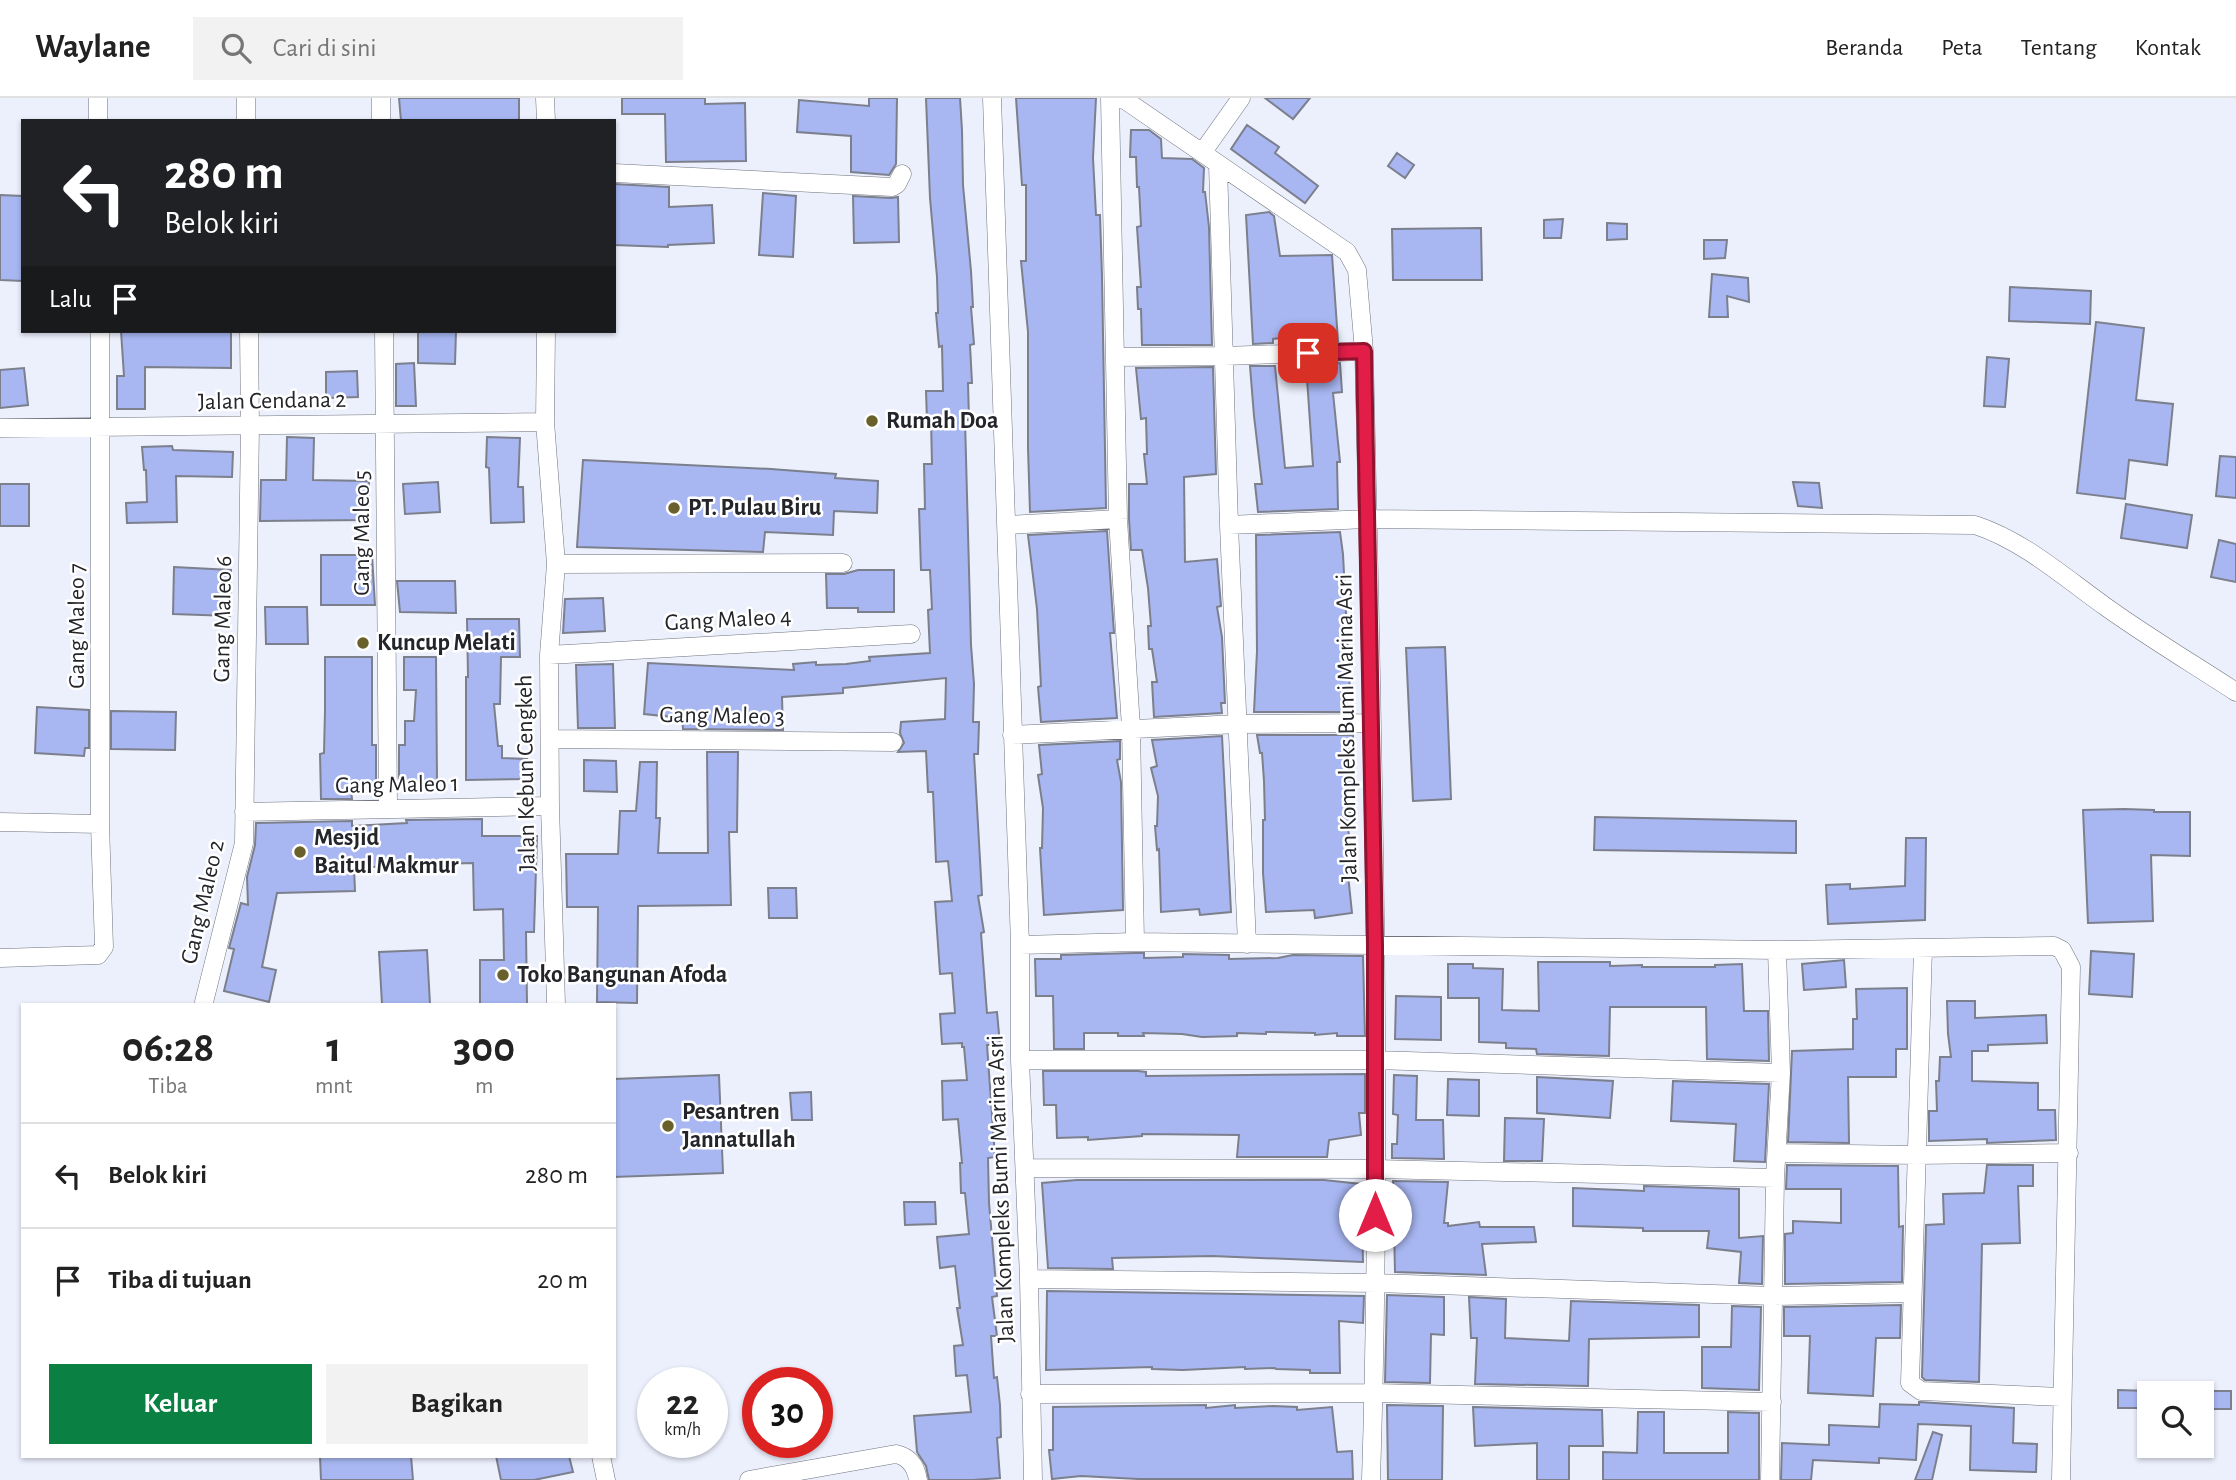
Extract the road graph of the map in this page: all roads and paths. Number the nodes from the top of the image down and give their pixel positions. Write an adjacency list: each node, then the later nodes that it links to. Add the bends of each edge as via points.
1 (98, 98): 9 (street)
2 (246, 98): 10 (street)
3 (381, 98): 11 (street)
4 (545, 98): 12 (street)
5 (992, 98): 31 (street, Jalan Kompleks Bumi Marina Asri)
6 (1110, 98): 23 (street)
7 (1122, 98): 13 (street, Jalan Kompleks Bumi Marina Asri)
8 (1241, 98): 13 (street)
9 (98, 119)
10 (246, 119)
11 (382, 119)
12 (546, 119)
13 (1202, 153): 14 (street, Jalan Kompleks Bumi Marina Asri)
14 (1218, 165): 21 (street, Jalan Kompleks Bumi Marina Asri, via 1347,252 1357,270); 22 (street)
15 (616, 173): 16 (street, via 892,187)
16 (902, 174)
17 (100, 333): 28 (street, Gang Maleo 7)
18 (249, 333): 26 (street, Gang Maleo 6)
19 (384, 333): 25 (street, Gang Maleo 5)
20 (545, 333): 24 (street, Jalan Kebun Cengkeh)
21 (1364, 351): 22 (street); 30 (street, Jalan Kompleks Bumi Marina Asri)
22 (1225, 356): 23 (street); 32 (street)
23 (1115, 357): 29 (street)
24 (545, 422): 25 (street, Jalan Cendana 2); 34 (street, Jalan Kebun Cengkeh)
25 (386, 424): 26 (street, Jalan Cendana 2); 45 (street, Gang Maleo 5)
26 (250, 426): 28 (street, Jalan Cendana 2); 46 (street, Gang Maleo 6)
27 (0, 428): 28 (street, Jalan Cendana 2)
28 (102, 428): 48 (street, Gang Maleo 7)
29 (1118, 519): 31 (street); 40 (street)
30 (1367, 519): 32 (street); 37 (street, via 1975,525 2013,541); 38 (street, Jalan Kompleks Bumi Marina Asri)
31 (1007, 525): 41 (street, Jalan Kompleks Bumi Marina Asri)
32 (1229, 525): 39 (street)
33 (843, 563): 34 (street)
34 (556, 564): 36 (street, Jalan Kebun Cengkeh)
35 (911, 634): 36 (street, Gang Maleo 4)
36 (549, 655): 42 (street, Jalan Kebun Cengkeh)
37 (2236, 692)
38 (1371, 723): 39 (street); 52 (street, Jalan Kompleks Bumi Marina Asri)
39 (1238, 724): 40 (street); 50 (street)
40 (1131, 728): 41 (street); 49 (street)
41 (1012, 735): 51 (street, Jalan Kompleks Bumi Marina Asri)
42 (551, 739): 43 (street, Gang Maleo 3); 44 (street, Jalan Kebun Cengkeh)
43 (893, 742)
44 (550, 806): 45 (street, Gang Maleo 1); 57 (street, Jalan Kebun Cengkeh)
45 (387, 809): 46 (street, Gang Maleo 1)
46 (244, 812): 56 (street, Gang Maleo 2, via 243,853)
47 (0, 822): 48 (street)
48 (100, 824): 55 (street, Gang Maleo 7, via 101,953)
49 (1135, 942): 50 (street); 51 (street)
50 (1247, 944): 52 (street)
51 (1020, 945): 58 (street, Jalan Kompleks Bumi Marina Asri)
52 (1375, 945): 54 (street); 59 (street, Jalan Kompleks Bumi Marina Asri)
53 (1923, 948): 54 (street); 62 (street, via 2054,946 2062,950 2071,967); 63 (street)
54 (1777, 950): 60 (street)
55 (0, 958)
56 (204, 1002)
57 (556, 1003)
58 (1020, 1060): 59 (street); 64 (street, Jalan Kompleks Bumi Marina Asri)
59 (1375, 1060): 60 (street); 65 (street, Jalan Kompleks Bumi Marina Asri)
60 (1781, 1073): 61 (street)
61 (1777, 1153): 63 (street); 66 (street)
62 (2069, 1153): 63 (street); 73 (street)
63 (1916, 1156): 69 (street)
64 (1024, 1168): 65 (street); 67 (street, Jalan Kompleks Bumi Marina Asri)
65 (1375, 1169): 66 (street); 68 (street, Jalan Kompleks Bumi Marina Asri)
66 (1775, 1178): 70 (street)
67 (1029, 1279): 68 (street); 72 (street, Jalan Kompleks Bumi Marina Asri)
68 (1376, 1283): 70 (street); 71 (street, Jalan Kompleks Bumi Marina Asri)
69 (1912, 1293): 70 (street); 73 (street, via 1909,1378 1915,1387 1921,1391)
70 (1774, 1296): 74 (street)
71 (1374, 1392): 72 (street); 74 (street); 80 (street, Jalan Kompleks Bumi Marina Asri)
72 (1030, 1394): 79 (street, Jalan Kompleks Bumi Marina Asri)
73 (2061, 1396): 82 (street)
74 (1772, 1402): 81 (street)
75 (601, 1458): 76 (street)
76 (606, 1480)
77 (749, 1480): 78 (street, via 896,1454 910,1461)
78 (918, 1480)
79 (1033, 1480)
80 (1371, 1480)
81 (1770, 1480)
82 (2061, 1480)

